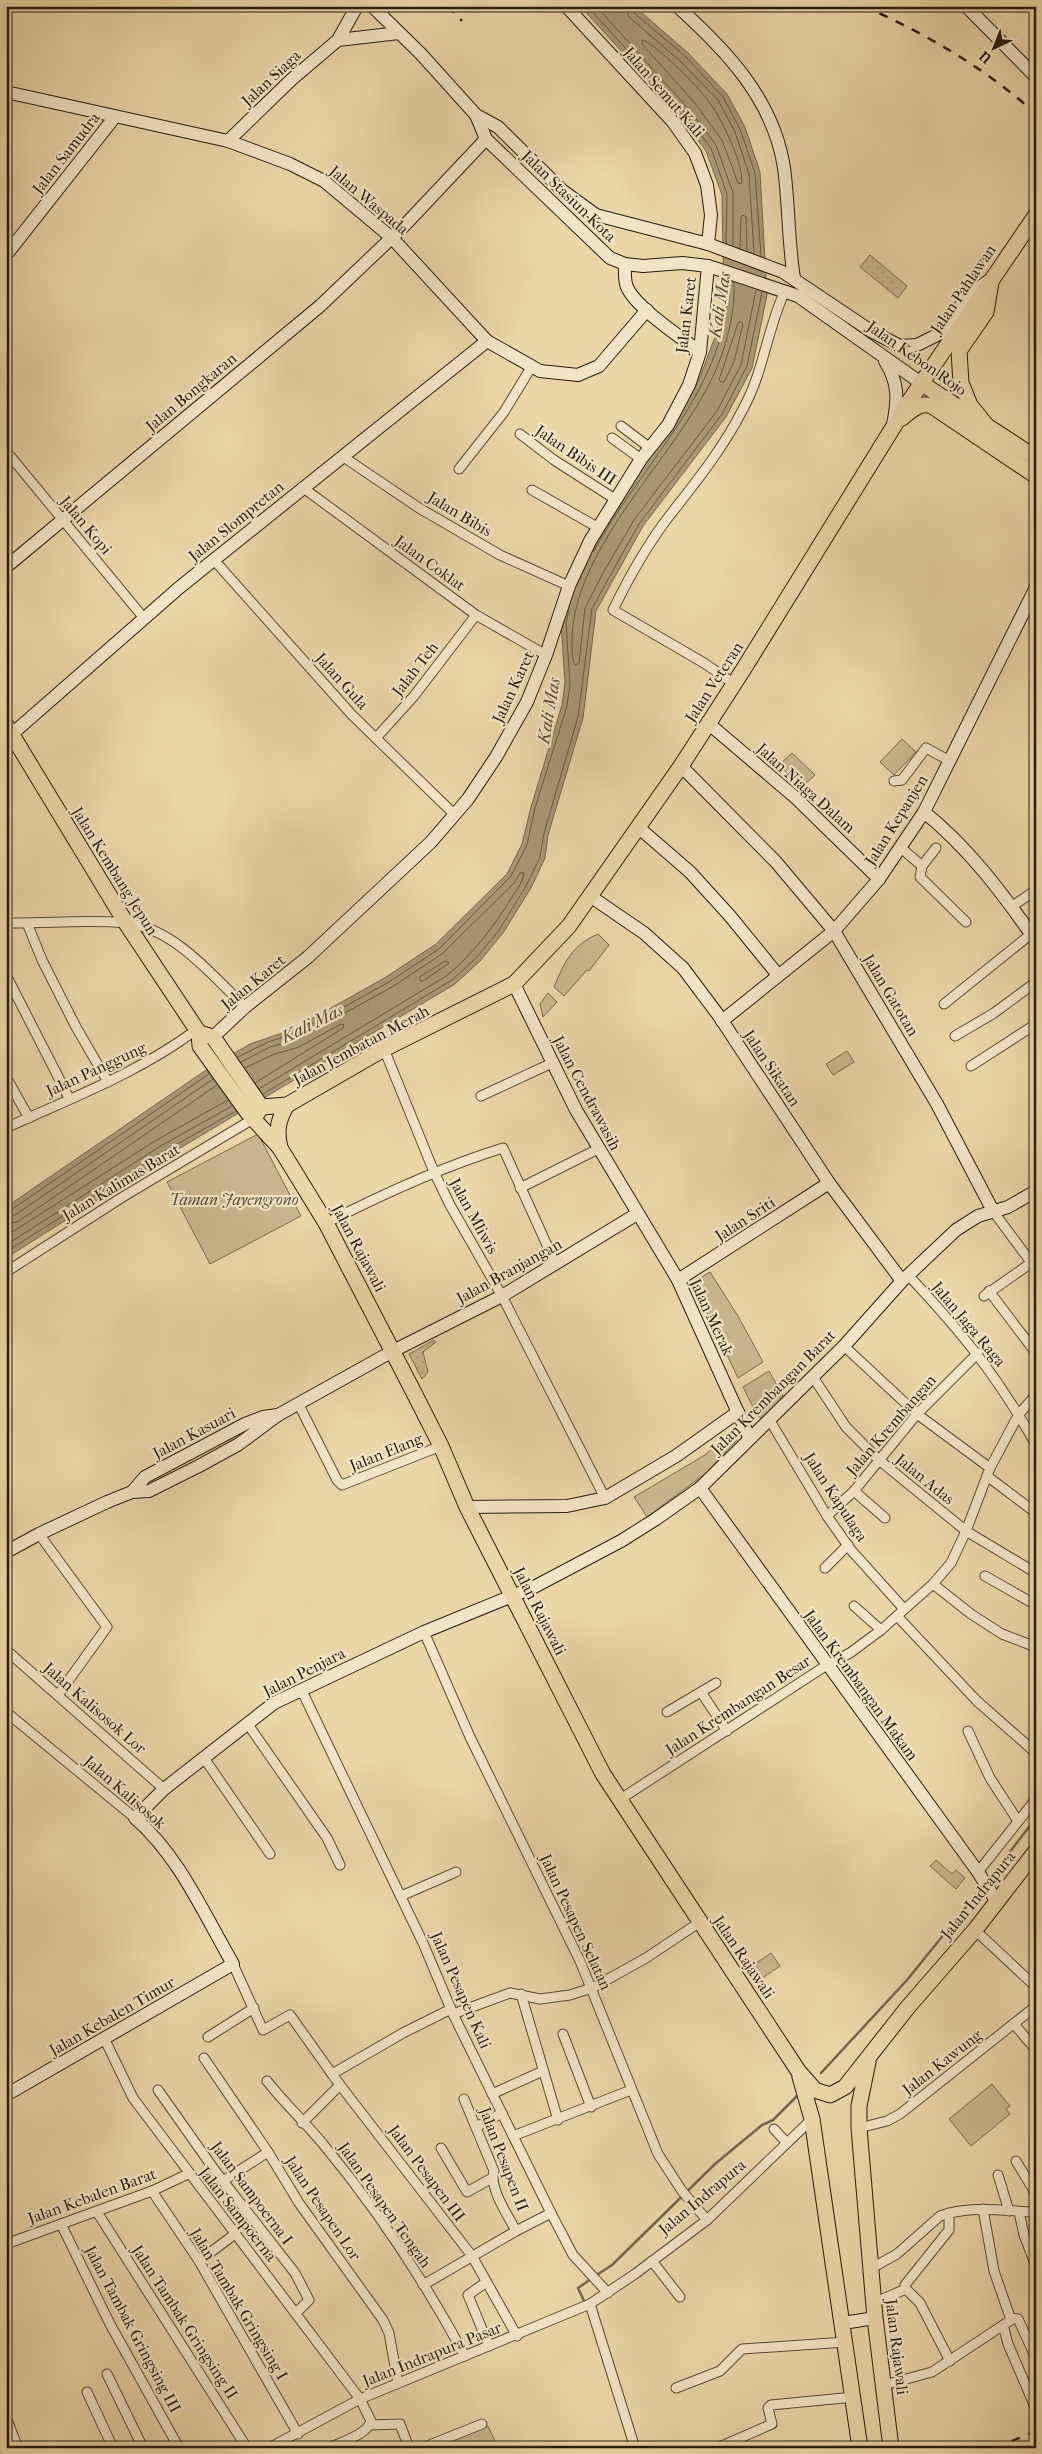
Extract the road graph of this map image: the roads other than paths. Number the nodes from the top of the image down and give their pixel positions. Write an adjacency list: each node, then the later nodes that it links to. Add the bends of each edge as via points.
1 (357, 6): 7 (street, Jalan Siaga)
2 (372, 6): 6 (street, Jalan Stasiun Kota)
3 (566, 6): 17 (street, Jalan Semut Kali, via 673,122 695,153 708,192)
4 (677, 6): 21 (street, via 740,70 772,125 784,166)
5 (966, 6): 8 (street)
6 (399, 33): 7 (street); 10 (street, Jalan Stasiun Kota)
7 (338, 40): 14 (street, Jalan Siaga)
8 (1036, 77)
9 (6, 92): 11 (street, Jalan Waspada)
10 (476, 115): 12 (street, Jalan Stasiun Kota); 13 (street, Jalan Stasiun Kota)
11 (114, 118): 14 (street, Jalan Waspada); 18 (street, Jalan Samudra)
12 (498, 127): 13 (street); 17 (street, Jalan Stasiun Kota, via 582,206 612,220)
13 (486, 139): 16 (street, Jalan Bongkaran); 19 (street, Jalan Stasiun Kota, via 610,258)
14 (228, 141): 16 (street, Jalan Waspada, via 290,164 324,181)
15 (1036, 215): 22 (main road, Jalan Pahlawan)
16 (392, 238): 25 (street, Jalan Waspada); 45 (street, Jalan Bongkaran, via 305,319)
17 (714, 246): 21 (street, Jalan Stasiun Kota)
18 (6, 255)
19 (625, 264): 20 (street, Jalan Stasiun Kota, via 682,263); 24 (street, via 628,289)
20 (713, 267): 23 (street, Jalan Stasiun Kota); 26 (street, Jalan Karet)
21 (788, 275): 22 (street, Jalan Kebon Rojo, via 872,331 908,347 943,332 967,297)
22 (992, 278): 29 (main road, Jalan Pahlawan); 32 (main road, via 986,312 959,351 961,383 970,405)
23 (782, 290): 27 (street, Jalan Kebon Rojo, via 798,296); 54 (street, via 757,380 742,411 642,556 613,610)
24 (647, 310): 26 (street); 28 (street, Jalan Waspada, via 599,366 578,375 540,371)
25 (487, 340): 28 (street, Jalan Waspada); 37 (street, Jalan Slompretan)
26 (700, 352): 35 (street, Jalan Karet, via 680,402 668,425)
27 (882, 355): 29 (street, Jalan Kebon Rojo); 31 (street, via 897,385)
28 (532, 366): 40 (street, via 504,412)
29 (921, 383): 31 (main road, Jalan Veteran); 32 (main road, Jalan Kebon Rojo)
30 (621, 426): 35 (street)
31 (894, 426): 41 (main road, Jalan Kebon Rojo, via 914,408 928,404); 54 (main road, Jalan Veteran)
32 (990, 430): 38 (main road, Jalan Kebon Rojo)
33 (520, 434): 44 (street, Jalan Bibis III)
34 (612, 438): 39 (street)
35 (650, 448): 39 (street, Jalan Karet)
36 (6, 451): 45 (street, Jalan Kopi)
37 (342, 456): 42 (street, Jalan Slompretan); 49 (street, Jalan Bibis, via 419,508 500,555)
38 (1036, 458)
39 (641, 459): 44 (street, Jalan Karet)
40 (459, 469)
41 (1036, 476)
42 (302, 487): 47 (street, Jalan Slompretan); 51 (street, Jalan Coklat)
43 (532, 490): 46 (street)
44 (615, 500): 46 (street, Jalan Karet)
45 (62, 520): 48 (street, Jalan Bongkaran); 52 (street, Jalan Kopi)
46 (597, 527): 49 (street, Jalan Karet)
47 (214, 560): 52 (street, Jalan Slompretan); 57 (street, Jalan Gula)
48 (6, 567)
49 (569, 586): 53 (street, Jalan Karet)
50 (1036, 588): 58 (street, Jalan Kepanjen)
51 (476, 615): 53 (street, Jalan Coklat); 57 (street, Jalah Teh, via 414,696)
52 (143, 617): 56 (street, Jalan Slompretan)
53 (546, 655): 62 (street, Jalan Karet, via 527,702 496,757)
54 (733, 683): 55 (main road, Jalan Veteran)
55 (708, 723): 59 (main road, Jalan Veteran); 67 (street, Jalan Niaga Dalam, via 796,798)
56 (8, 732): 74 (main road, Jalan Kembang Jepun)
57 (376, 738): 62 (street, Jalan Gula)
58 (950, 761): 60 (street, via 926,748 902,780); 61 (street, Jalan Kepanjen)
59 (680, 766): 63 (main road, Jalan Veteran); 75 (street, Jalan Gatotan, via 776,862)
60 (894, 781)
61 (924, 812): 64 (street, Jalan Kepanjen); 70 (street, via 961,846)
62 (455, 815): 82 (street, Jalan Karet, via 365,906)
63 (638, 828): 69 (main road, Jalan Veteran); 78 (street, via 690,872)
64 (900, 847): 66 (street); 67 (street, Jalan Kepanjen)
65 (936, 848): 66 (street)
66 (922, 866): 71 (street, via 920,876)
67 (879, 879): 75 (street, Jalan Kepanjen)
68 (1036, 890): 70 (street)
69 (590, 896): 80 (main road, Jalan Veteran, via 569,926); 83 (street, Jalan Sikatan, via 644,933 683,968)
70 (1011, 908): 76 (street)
71 (966, 922)
72 (6, 923): 73 (street)
73 (27, 923): 74 (street); 91 (street, via 76,1027)
74 (126, 923): 82 (street, via 151,930 184,950); 85 (main road, Jalan Kembang Jepun)
75 (834, 931): 78 (street, Jalan Kepanjen); 104 (street, Jalan Gatotan, via 937,1104)
76 (1033, 937): 81 (street)
77 (6, 975): 93 (street)
78 (778, 975): 83 (street, Jalan Kepanjen)
79 (1036, 982): 86 (street)
80 (514, 984): 87 (main road, Jalan Jembatan Merah); 88 (street, Jalan Cendrawasih)
81 (944, 1004)
82 (245, 1007): 85 (street, Jalan Karet)
83 (722, 1021): 101 (street, Jalan Sikatan)
84 (1036, 1024): 89 (street)
85 (203, 1034): 91 (street, Jalan Panggung); 95 (main road, Jalan Kembang Jepun, via 227,1056); 95 (main road, Jalan Kembang Jepun, via 200,1046)
86 (955, 1036)
87 (384, 1048): 94 (main road, Jalan Jembatan Merah); 100 (street, Jalan Mliwis)
88 (552, 1063): 92 (street); 99 (street, Jalan Cendrawasih)
89 (971, 1066)
90 (6, 1077): 96 (street)
91 (108, 1082): 93 (street, Jalan Panggung)
92 (480, 1096)
93 (69, 1098): 96 (street, Jalan Panggung)
94 (287, 1105): 95 (main road, Jalan Jembatan Merah); 98 (main road, Jalan Rajawali, via 278,1123)
95 (256, 1111): 98 (main road, Jalan Rajawali); 109 (street, Jalan Kalimas Barat)
96 (28, 1118): 97 (street, Jalan Panggung)
97 (6, 1128)
98 (280, 1148): 106 (main road, Jalan Rajawali)
99 (598, 1149): 102 (street); 105 (street, Jalan Cendrawasih)
100 (434, 1172): 102 (street, via 503,1148); 106 (street); 112 (street, Jalan Mliwis)
101 (829, 1183): 110 (street, Jalan Sikatan); 111 (street, Jalan Sriti)
102 (520, 1188): 107 (street)
103 (1036, 1191): 104 (street, Jalan Krembangan Barat)
104 (993, 1211): 108 (street, Jalan Gatotan); 110 (street, Jalan Krembangan Barat, via 956,1230)
105 (637, 1214): 107 (street, Jalan Branjangan); 111 (street, Jalan Merak)
106 (326, 1224): 114 (main road, Jalan Rajawali)
107 (556, 1265): 112 (street, Jalan Branjangan)
108 (1033, 1266): 116 (street, via 987,1294)
109 (6, 1272)
110 (905, 1278): 113 (street, Jalan Krembangan Barat); 115 (street, Jalan Jaga Raga, via 950,1319)
111 (678, 1280): 120 (street, Jalan Merak)
112 (502, 1296): 114 (street, Jalan Branjangan); 131 (street, Jalan Mliwis)
113 (844, 1346): 117 (street, Jalan Krembangan Barat); 121 (street)
114 (393, 1352): 119 (street, Jalan Kasuari); 126 (main road, Jalan Rajawali)
115 (978, 1353): 121 (street, Jalan Krembangan); 122 (street, Jalan Jaga Raga)
116 (1036, 1353)
117 (813, 1377): 123 (street, Jalan Krembangan Barat); 127 (street, Jalan Adas, via 846,1427)
118 (1036, 1395): 122 (street, Jalan Krembangan Besar)
119 (299, 1405): 126 (street, Jalan Elang, via 342,1485); 137 (street, Jalan Kasuari, via 245,1424 145,1477 132,1492)
120 (738, 1412): 124 (street, Jalan Merak); 131 (street, via 676,1456)
121 (917, 1414): 127 (street, Jalan Krembangan); 128 (street)
122 (1019, 1414): 125 (street, Jalan Jaga Raga); 128 (street, Jalan Krembangan Besar)
123 (769, 1419): 124 (street, Jalan Krembangan Barat); 134 (street, Jalan Kapulaga)
124 (749, 1437): 129 (street, Jalan Krembangan Barat)
125 (1036, 1445)
126 (441, 1446): 132 (main road, Jalan Rajawali)
127 (879, 1460): 130 (street, Jalan Krembangan); 136 (street, Jalan Adas)
128 (988, 1472): 133 (street); 136 (street, Jalan Krembangan Besar)
129 (700, 1488): 144 (street, Jalan Krembangan Barat, via 621,1541); 153 (street, Jalan Krembangan Makam)
130 (854, 1491): 134 (street, Jalan Krembangan); 135 (street)
131 (605, 1498): 132 (street, via 567,1506)
132 (467, 1507): 144 (main road, Jalan Rajawali)
133 (1036, 1513)
134 (827, 1516): 138 (street, Jalan Kapulaga)
135 (885, 1518)
136 (966, 1531): 141 (street, Jalan Adas); 143 (street, Jalan Krembangan Besar, via 951,1563)
137 (39, 1534): 139 (street, Jalan Kasuari); 157 (street, via 107,1627)
138 (848, 1545): 140 (street); 147 (street, Jalan Kapulaga)
139 (6, 1552)
140 (825, 1568)
141 (1036, 1573)
142 (985, 1576): 145 (street)
143 (933, 1584): 147 (street, Jalan Krembangan Besar); 151 (street, via 1002,1634)
144 (513, 1595): 150 (street, Jalan Penjara); 167 (main road, Jalan Rajawali)
145 (1036, 1604)
146 (854, 1606): 149 (street)
147 (904, 1609): 148 (street, Jalan Krembangan Besar)
148 (897, 1616): 149 (street, Jalan Krembangan Besar); 163 (street, via 977,1701)
149 (881, 1630): 153 (street, Jalan Krembangan Besar)
150 (424, 1632): 155 (street, Jalan Penjara); 181 (street, Jalan Pesapen Selatan, via 470,1737)
151 (1036, 1647)
152 (6, 1650): 157 (street, Jalan Kalisosok Lor)
153 (827, 1665): 161 (street, Jalan Krembangan Besar); 174 (street, Jalan Krembangan Makam)
154 (716, 1683): 156 (street)
155 (301, 1689): 160 (street, Jalan Penjara, via 274,1703); 175 (street, Jalan Pesapen Kali)
156 (701, 1692): 159 (street); 161 (street)
157 (58, 1695): 165 (street, Jalan Kalisosok Lor)
158 (6, 1712): 168 (street, Jalan Kalisosok)
159 (667, 1712)
160 (248, 1723): 164 (street, Jalan Penjara); 172 (street, via 327,1838)
161 (727, 1731): 167 (street, Jalan Krembangan Besar)
162 (968, 1731): 169 (street, via 990,1778)
163 (1036, 1753)
164 (204, 1758): 165 (street, Jalan Penjara); 171 (street)
165 (164, 1788): 168 (street, Jalan Penjara)
166 (1036, 1799): 169 (street)
167 (619, 1800): 177 (main road, Jalan Rajawali)
168 (134, 1818): 179 (street, Jalan Kalisosok, via 177,1866)
169 (1018, 1821): 174 (street)
170 (1036, 1851): 176 (main road, Jalan Indrapura)
171 (270, 1854)
172 (340, 1865)
173 (456, 1872): 175 (street)
174 (982, 1880): 176 (street, Jalan Krembangan Makam)
175 (401, 1896): 185 (street, Jalan Pesapen Kali)
176 (996, 1902): 178 (main road, Jalan Indrapura)
177 (700, 1922): 181 (street, via 646,1958); 194 (main road, Jalan Rajawali)
178 (975, 1930): 180 (street); 191 (main road, Jalan Indrapura)
179 (233, 1964): 184 (street); 189 (street, Jalan Kebalen Timur)
180 (1036, 1987)
181 (592, 1988): 182 (street, via 540,1999); 199 (street, Jalan Pesapen Selatan)
182 (521, 1994): 185 (street, via 502,1995); 193 (street)
183 (1036, 2006): 186 (street, Jalan Kawung)
184 (254, 2008): 188 (street); 195 (street, Jalan Pesapen III, via 264,2030 290,2014)
185 (452, 2012): 195 (street, via 403,2033); 200 (street, Jalan Pesapen Kali)
186 (1014, 2024): 190 (street); 209 (street, Jalan Kawung, via 900,2114)
187 (563, 2034): 203 (street)
188 (208, 2037)
189 (104, 2040): 201 (street, Jalan Kebalen Timur); 216 (street, Jalan Sampoerna, via 133,2098)
190 (1036, 2050)
191 (871, 2054): 194 (main road, Jalan Rajawali, via 835,2094 819,2093); 209 (main road, Jalan Rajawali, via 859,2106)
192 (204, 2058): 214 (street, Jalan Pesapen Lor)
193 (543, 2070): 200 (street); 206 (street)
194 (799, 2072): 205 (main road, Jalan Rajawali)
195 (332, 2074): 197 (street, Jalan Pesapen III)
196 (268, 2082): 207 (street, Jalan Pesapen Tengah)
197 (340, 2085): 207 (street); 234 (street, Jalan Pesapen III)
198 (158, 2090): 219 (street, Jalan Sampoerna I)
199 (631, 2090): 203 (street); 229 (street, Jalan Pesapen Selatan, via 658,2154 682,2191)
200 (492, 2094): 204 (street, Jalan Pesapen Kali)
201 (6, 2095)
202 (464, 2099): 208 (street, Jalan Pesapen II)
203 (591, 2106): 206 (street)
204 (502, 2113): 208 (street); 211 (street, Jalan Pesapen Kali)
205 (812, 2119): 212 (street, Jalan Indrapura); 249 (main road, Jalan Rajawali)
206 (558, 2120): 211 (street)
207 (302, 2123): 240 (street, Jalan Pesapen Tengah, via 348,2176)
208 (476, 2127): 218 (street, Jalan Pesapen II, via 494,2171)
209 (859, 2128): 238 (main road, Jalan Rajawali)
210 (774, 2129): 212 (street)
211 (513, 2136): 227 (street, Jalan Pesapen Kali)
212 (787, 2144): 229 (street, Jalan Indrapura)
213 (441, 2148): 218 (street, via 467,2192)
214 (268, 2152): 219 (street); 257 (street, Jalan Pesapen Lor, via 298,2203 383,2320 395,2358)
215 (1016, 2161): 221 (street)
216 (188, 2174): 220 (street, Jalan Kebalen Barat); 232 (street, Jalan Sampoerna)
217 (998, 2175): 223 (street)
218 (492, 2178): 231 (street, Jalan Pesapen II)
219 (223, 2181): 246 (street, Jalan Sampoerna I, via 295,2273 309,2298)
220 (152, 2191): 224 (street, Jalan Kebalen Barat); 235 (street, Jalan Tambak Gringsing I)
221 (1036, 2194)
222 (983, 2209): 223 (street); 228 (street); 248 (street, via 994,2271)
223 (1009, 2211): 225 (street)
224 (97, 2212): 230 (street, Jalan Kebalen Barat); 272 (street, Jalan Tambak Gringsing II)
225 (1019, 2212): 226 (street); 237 (street)
226 (1036, 2212)
227 (551, 2213): 231 (street); 242 (street, Jalan Pesapen Kali, via 573,2254)
228 (949, 2213): 238 (street, via 940,2216 897,2254); 241 (street, via 949,2230 905,2285)
229 (707, 2220): 236 (street, Jalan Indrapura)
230 (61, 2224): 233 (street, Jalan Kebalen Barat); 271 (street, Jalan Tambak Gringsing III, via 110,2324)
231 (516, 2231): 234 (street)
232 (235, 2234): 235 (street); 246 (street, Jalan Sampoerna)
233 (6, 2244)
234 (472, 2256): 239 (street, Jalan Pesapen III); 240 (street)
235 (199, 2261): 267 (street, Jalan Tambak Gringsing I)
236 (652, 2261): 242 (street, Jalan Indrapura); 243 (street)
237 (1036, 2266)
238 (870, 2269): 244 (main road, Jalan Rajawali)
239 (485, 2283): 250 (street, Jalan Pesapen III, via 488,2283); 252 (street, via 468,2295)
240 (424, 2285): 253 (street, Jalan Pesapen Tengah)
241 (906, 2289): 244 (street); 255 (street, via 920,2303)
242 (606, 2291): 245 (street, Jalan Indrapura Pasar)
243 (680, 2297)
244 (873, 2302): 247 (main road, Jalan Rajawali)
245 (589, 2305): 250 (street, Jalan Indrapura Pasar); 277 (street)
246 (296, 2313): 262 (street, Jalan Sampoerna)
247 (874, 2318): 249 (street); 258 (main road, Jalan Rajawali)
248 (1008, 2321): 254 (street, via 1018,2319); 255 (street); 263 (street, via 1008,2344)
249 (843, 2323): 251 (main road, Jalan Rajawali)
250 (517, 2336): 252 (street, Jalan Indrapura Pasar)
251 (846, 2342): 259 (street, via 742,2349 720,2371); 261 (main road, Jalan Rajawali)
252 (489, 2346): 253 (street, Jalan Indrapura Pasar)
253 (465, 2356): 257 (street, Jalan Indrapura Pasar)
254 (1036, 2358)
255 (950, 2361): 258 (street, via 932,2372)
256 (107, 2374): 270 (street)
257 (398, 2383): 262 (street, Jalan Indrapura Pasar)
258 (884, 2385): 280 (main road, Jalan Rajawali)
259 (676, 2388)
260 (87, 2392): 269 (street)
261 (854, 2396): 278 (street, via 771,2405 768,2408 772,2424); 279 (main road, Jalan Rajawali)
262 (360, 2399): 266 (street, Jalan Sampoerna); 267 (street, Jalan Indrapura Pasar)
263 (1036, 2409)
264 (6, 2417): 268 (street)
265 (482, 2424): 276 (street)
266 (370, 2425): 274 (street); 275 (street, via 400,2424)
267 (298, 2434): 273 (street, Jalan Indrapura Pasar)
268 (18, 2448)
269 (113, 2448)
270 (143, 2448)
271 (179, 2448)
272 (247, 2448)
273 (269, 2448)
274 (329, 2448)
275 (408, 2448)
276 (422, 2448)
277 (635, 2448)
278 (717, 2448)
279 (860, 2448)
280 (891, 2448)

